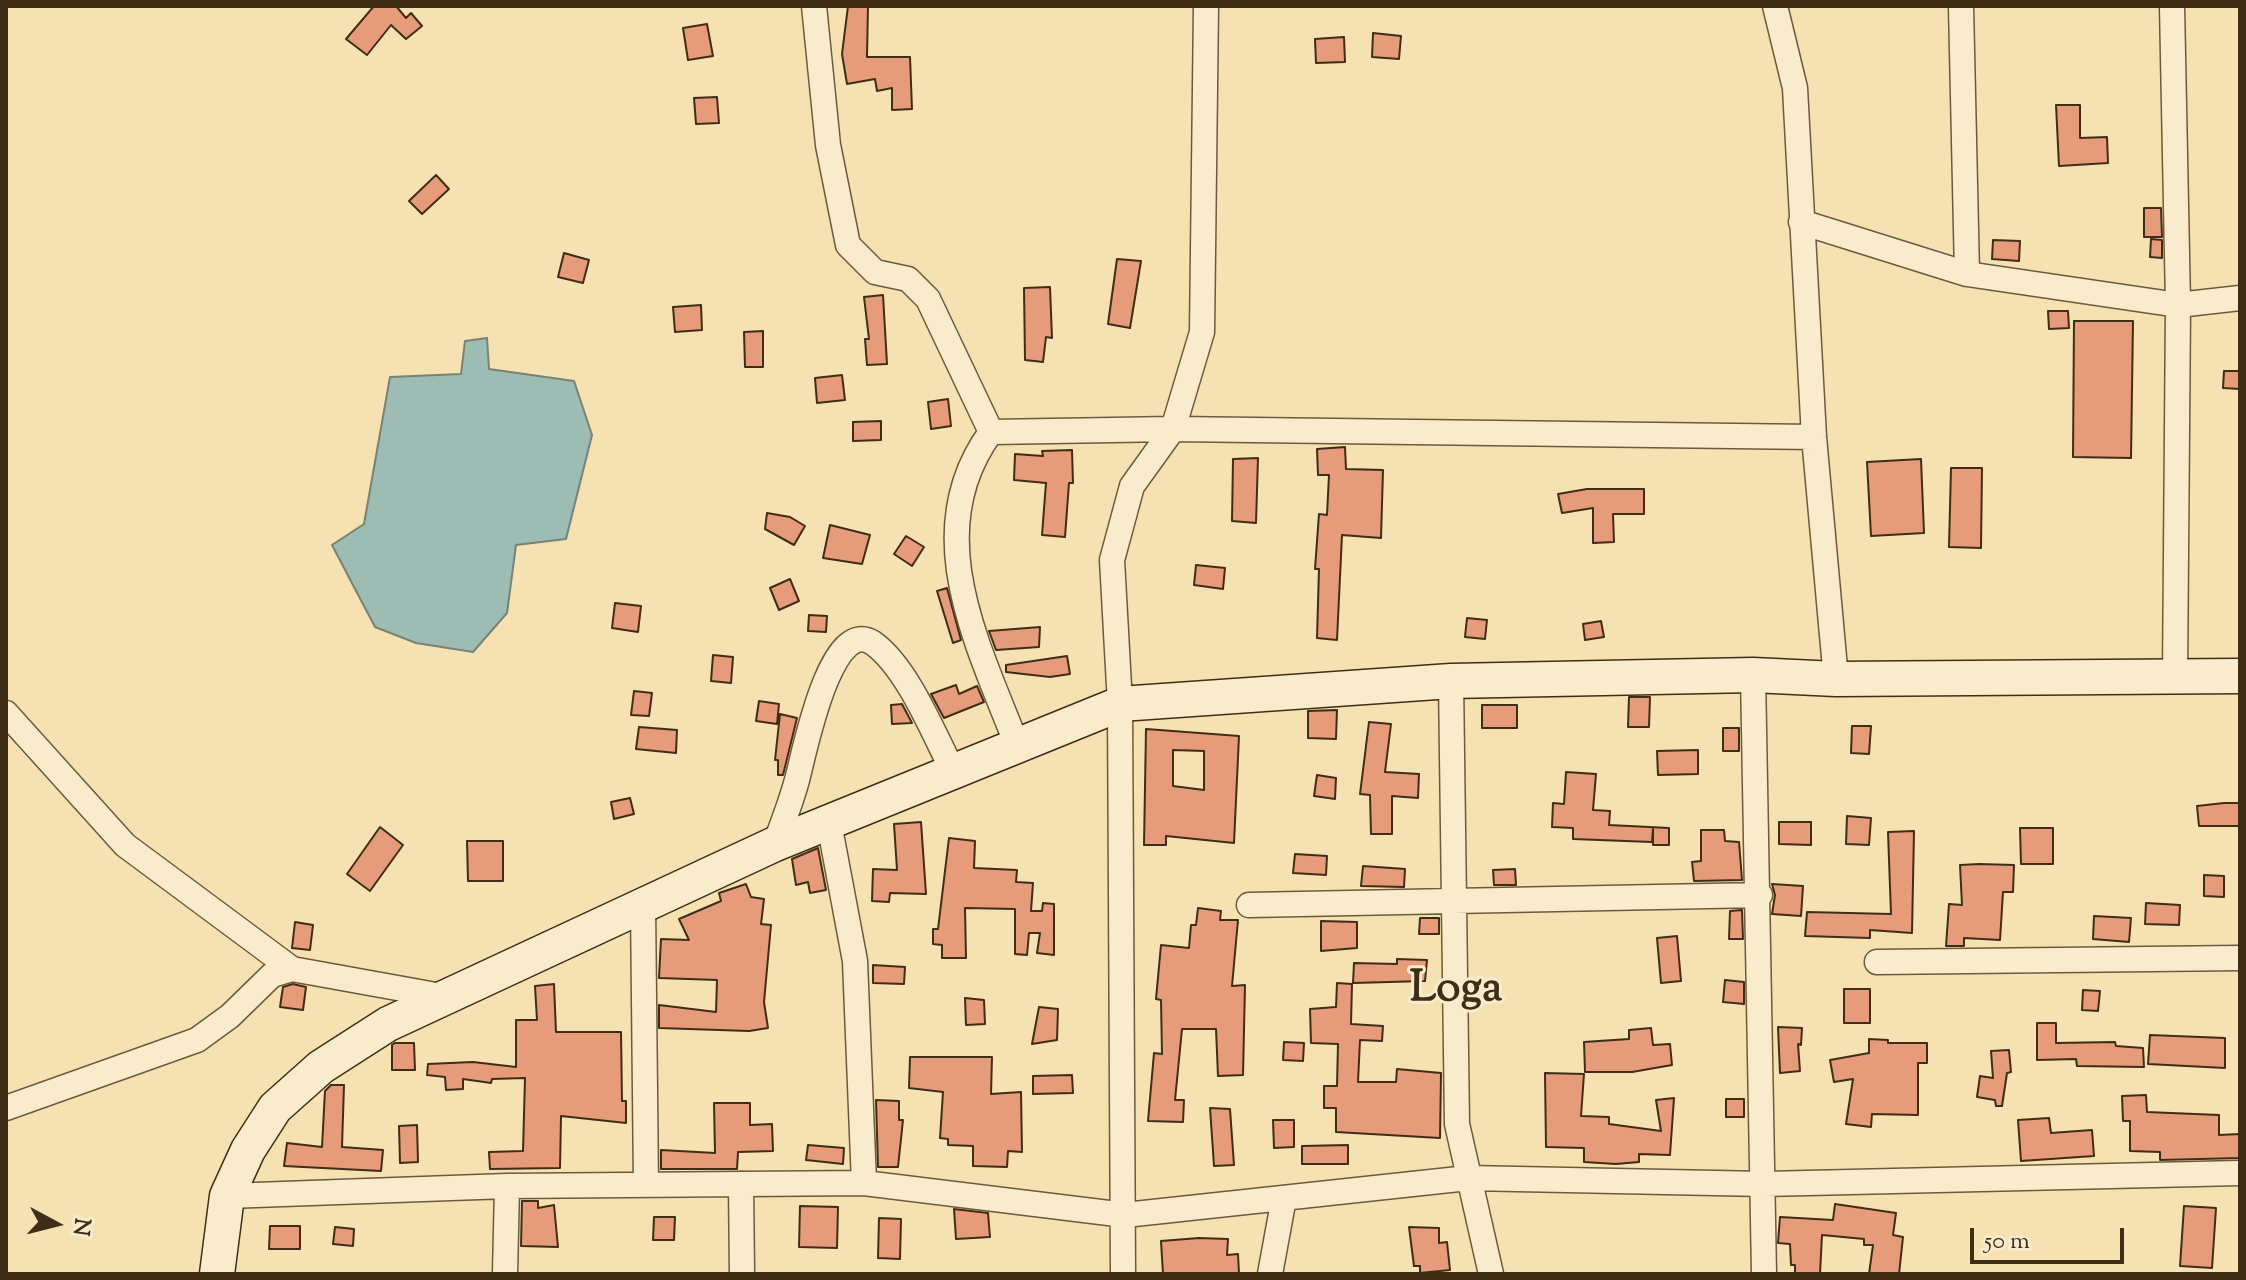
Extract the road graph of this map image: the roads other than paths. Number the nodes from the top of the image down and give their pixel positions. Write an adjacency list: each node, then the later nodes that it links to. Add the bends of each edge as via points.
1 (814, 6): 11 (street, via 828,145 848,245 875,272 908,279 928,299)
2 (1206, 6): 10 (street, via 1202,332)
3 (1775, 6): 6 (street, via 1795,88)
4 (1961, 6): 7 (street)
5 (2172, 6): 9 (street)
6 (1801, 222): 7 (street); 12 (street)
7 (1967, 274): 9 (street)
8 (2240, 298): 9 (street)
9 (2178, 305): 15 (street)
10 (1173, 429): 11 (street); 12 (street); 18 (street, via 1132,486 1112,560)
11 (991, 432): 20 (street, via 978,450 955,522 956,563 965,614)
12 (1814, 437): 16 (street)
13 (1753, 675): 16 (main road); 17 (main road); 24 (street)
14 (2240, 676): 15 (main road)
15 (2175, 678): 16 (main road)
16 (1836, 679)
17 (1451, 681): 18 (main road); 25 (street)
18 (1120, 704): 20 (main road); 42 (street)
19 (6, 713): 30 (street, via 125,845)
20 (1017, 745): 21 (main road)
21 (954, 773): 22 (main road); 23 (street, via 902,675 873,643 852,642 830,669 816,703)
22 (829, 823): 23 (main road); 35 (street, via 855,961)
23 (775, 844): 27 (main road)
24 (1760, 895): 25 (street); 38 (street)
25 (1455, 901): 26 (street); 34 (street, via 1457,1124)
26 (1249, 905)
27 (643, 906): 31 (main road); 36 (street)
28 (2240, 958): 29 (street)
29 (1877, 962)
30 (292, 969): 31 (street); 32 (street, via 272,975 197,1040)
31 (447, 997): 40 (main road, via 388,1024 321,1067 275,1108)
32 (6, 1108)
33 (2240, 1173): 38 (street)
34 (1468, 1178): 38 (street); 41 (street); 48 (street)
35 (864, 1183): 37 (street); 42 (street)
36 (646, 1184): 37 (street); 39 (street)
37 (741, 1184): 45 (street)
38 (1764, 1184): 49 (street)
39 (507, 1186): 40 (street); 44 (street)
40 (227, 1196): 43 (main road)
41 (1284, 1198): 42 (street); 47 (street)
42 (1125, 1215): 46 (street)
43 (217, 1274)
44 (505, 1274)
45 (742, 1274)
46 (1123, 1274)
47 (1270, 1274)
48 (1491, 1274)
49 (1764, 1274)

